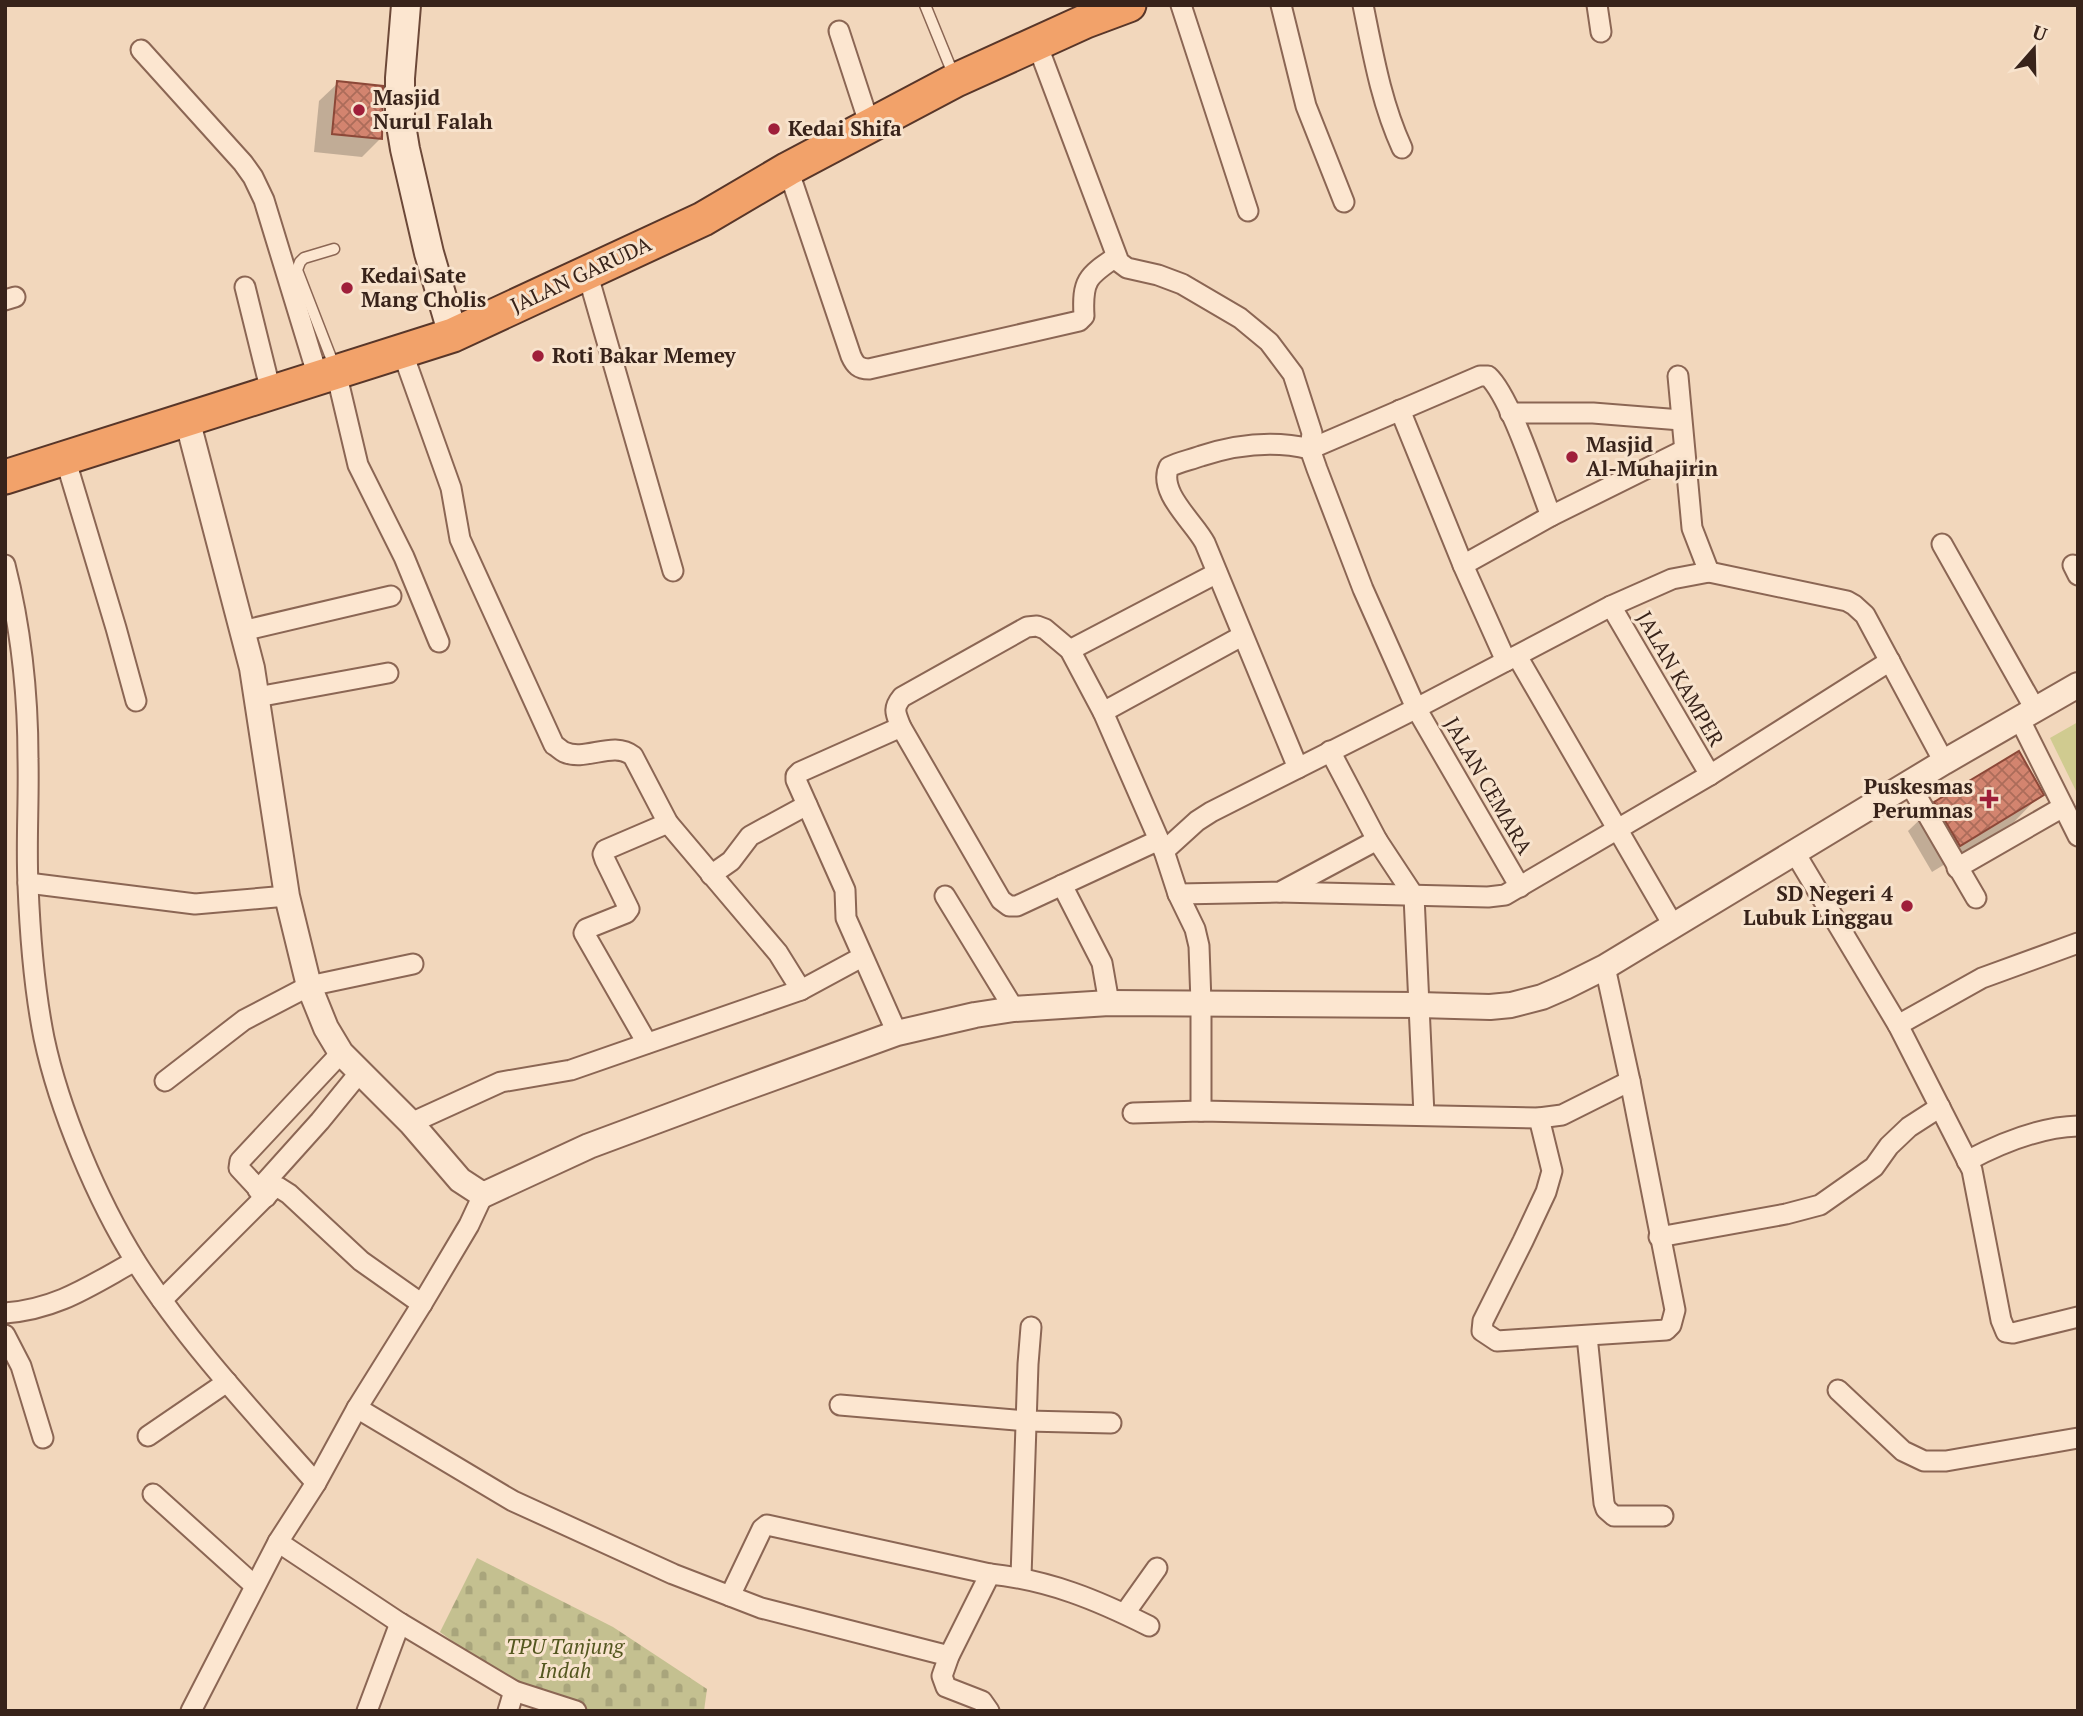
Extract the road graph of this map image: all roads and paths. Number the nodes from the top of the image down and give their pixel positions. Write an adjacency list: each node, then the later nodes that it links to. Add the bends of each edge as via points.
1 (406, 5): 23 (main road, via 400,119 429,253)
2 (925, 5): 13 (lane)
3 (1129, 5): 8 (highway, JALAN GARUDA)
4 (1181, 5): 18 (street)
5 (1281, 5): 17 (street, via 1306,106)
6 (1363, 5): 15 (street, via 1380,90)
7 (1597, 5): 10 (street)
8 (1082, 13): 11 (highway, JALAN GARUDA)
9 (839, 31): 14 (street)
10 (1601, 32)
11 (1037, 44): 13 (highway, JALAN GARUDA); 20 (street)
12 (141, 50): 25 (street, via 253,177)
13 (956, 80): 14 (highway, JALAN GARUDA)
14 (870, 126): 16 (highway, JALAN GARUDA)
15 (1402, 148)
16 (788, 169): 20 (street, via 851,356 862,369 1082,319 1082,298 1091,275); 21 (highway, JALAN GARUDA, via 703,219)
17 (1344, 202)
18 (1248, 211)
19 (334, 249): 25 (lane, via 304,258 297,270)
20 (1116, 257): 32 (street, JALAN CEMARA, via 1127,268 1182,284 1240,318 1269,342 1293,374 1312,433)
21 (587, 272): 23 (highway, JALAN GARUDA); 40 (street)
22 (245, 287): 27 (street)
23 (453, 334): 24 (highway, JALAN GARUDA)
24 (402, 351): 25 (highway, JALAN GARUDA); 66 (street, via 451,488 460,539 554,745 579,755 627,751)
25 (327, 375): 27 (highway, JALAN GARUDA); 47 (street, via 358,465 404,557)
26 (1678, 376): 31 (street)
27 (271, 393): 30 (highway, JALAN GARUDA)
28 (1400, 410): 29 (street, via 1488,376); 32 (street); 39 (street)
29 (1510, 413): 31 (street); 36 (street)
30 (187, 419): 34 (highway, JALAN GARUDA); 45 (street)
31 (1681, 420): 33 (street)
32 (1310, 449): 42 (street, via 1289,444 1242,445 1169,467 1166,477 1175,501 1199,532); 55 (street, JALAN CEMARA, via 1363,589)
33 (1684, 450): 36 (street); 41 (street, via 1692,528)
34 (65, 458): 35 (highway, JALAN GARUDA); 54 (street)
35 (5, 477)
36 (1551, 516): 39 (street)
37 (1942, 544): 57 (street)
38 (5, 565): 74 (street, via 25,680)
39 (1463, 565): 49 (street)
40 (673, 571)
41 (1709, 572): 44 (street, via 1672,579); 50 (street, via 1847,601 1865,615)
42 (1217, 573): 46 (street); 48 (street)
43 (391, 596): 45 (street)
44 (1611, 606): 49 (street); 62 (street, JALAN KAMPER)
45 (242, 631): 53 (street)
46 (1242, 636): 56 (street); 61 (street)
47 (439, 642)
48 (1070, 650): 56 (street); 58 (street, via 1045,629 1027,626 902,697 896,705)
49 (1512, 659): 55 (street); 67 (street)
50 (1890, 661): 60 (street); 62 (street)
51 (388, 673): 53 (street)
52 (2078, 685): 57 (street)
53 (257, 698): 81 (street)
54 (136, 701)
55 (1416, 708): 59 (street); 76 (street, JALAN CEMARA)
56 (1103, 712): 70 (street)
57 (2027, 713): 60 (street); 65 (street)
58 (901, 727): 64 (street, via 800,772 796,780); 75 (street, via 1005,904 1017,906)
59 (1331, 751): 61 (street); 69 (street)
60 (1944, 762): 63 (street)
61 (1298, 768): 70 (street, via 1211,812)
62 (1710, 775): 67 (street)
63 (1909, 783): 71 (street); 72 (street)
64 (807, 805): 73 (street, via 750,836 731,860); 85 (street, via 845,890 846,918)
65 (2063, 807): 68 (street); 72 (street)
66 (668, 823): 73 (street); 96 (street, via 605,850 605,860 628,909 584,933)
67 (1617, 830): 76 (street); 83 (street)
68 (2078, 836)
69 (1377, 840): 77 (street); 80 (street)
70 (1161, 845): 75 (street); 78 (street)
71 (1795, 853): 83 (street); 94 (street)
72 (1957, 868): 82 (street)
73 (711, 875): 89 (street, via 778,953)
74 (28, 883): 81 (street, via 195,904); 112 (street, via 45,1039 65,1110 95,1186)
75 (1062, 885): 90 (street, via 1102,963)
76 (1520, 887): 80 (street, via 1498,896)
77 (1280, 892): 78 (street); 80 (street)
78 (1178, 894): 91 (street, via 1197,937)
79 (945, 896): 93 (street)
80 (1414, 896): 92 (street)
81 (287, 897): 88 (street)
82 (1976, 898)
83 (1672, 925): 87 (street)
84 (2078, 943): 94 (street, via 1982,978)
85 (862, 957): 89 (street); 95 (street)
86 (413, 964): 88 (street)
87 (1605, 967): 92 (street, via 1565,988 1511,1005); 100 (street)
88 (309, 986): 97 (street); 99 (street, via 244,1020)
89 (801, 990): 96 (street)
90 (1109, 1003): 91 (street); 93 (street)
91 (1201, 1003): 92 (street); 102 (street)
92 (1419, 1004): 104 (street)
93 (1014, 1009): 95 (street)
94 (1898, 1025): 101 (street)
95 (897, 1033): 110 (street, via 589,1146)
96 (647, 1043): 106 (street, via 571,1070 501,1082)
97 (341, 1053): 98 (street); 109 (street, via 240,1161 239,1168)
98 (360, 1072): 106 (street); 109 (street)
99 (165, 1081)
100 (1630, 1081): 105 (street, via 1562,1115); 111 (street)
101 (1940, 1108): 108 (street); 111 (street, via 1909,1127 1874,1167 1820,1205)
102 (1200, 1111): 103 (street); 104 (street)
103 (1133, 1113)
104 (1424, 1115): 105 (street)
105 (1539, 1118): 119 (street, via 1552,1171 1482,1331 1497,1341)
106 (411, 1123): 110 (street, via 460,1180)
107 (2078, 1126): 108 (street, via 2033,1134)
108 (1967, 1161): 116 (street, via 2006,1332)
109 (262, 1193): 113 (street); 114 (street, via 283,1189 361,1261)
110 (483, 1195): 114 (street)
111 (1659, 1237): 119 (street, via 1675,1310 1671,1325 1654,1332)
112 (135, 1261): 113 (street); 115 (street, via 60,1302)
113 (162, 1300): 120 (street)
114 (422, 1304): 123 (street)
115 (5, 1313)
116 (2078, 1317)
117 (1031, 1327): 124 (street)
118 (5, 1335): 127 (street, via 21,1366)
119 (1587, 1336): 131 (street, via 1606,1509 1614,1516)
120 (227, 1382): 126 (street); 129 (street)
121 (1838, 1390): 128 (street, via 1903,1451 1924,1461)
122 (840, 1405): 124 (street)
123 (357, 1408): 129 (street); 137 (street, via 513,1501)
124 (1027, 1421): 125 (street); 135 (street)
125 (1111, 1423)
126 (148, 1436)
127 (43, 1438)
128 (2078, 1438)
129 (316, 1483): 132 (street)
130 (153, 1494): 136 (street)
131 (1663, 1516)
132 (278, 1542): 136 (street); 139 (street)
133 (1157, 1568): 138 (street)
134 (990, 1574): 135 (street); 137 (street, via 767,1525); 141 (street)
135 (1021, 1577): 138 (street, via 1081,1594)
136 (255, 1586): 143 (street)
137 (730, 1596): 141 (street)
138 (1125, 1614): 140 (street)
139 (400, 1623): 142 (street); 144 (street)
140 (1149, 1626)
141 (949, 1656): 147 (street, via 942,1676 946,1686 982,1701)
142 (514, 1691): 145 (street); 146 (street)
143 (191, 1711)
144 (367, 1711)
145 (508, 1711)
146 (576, 1711)
147 (989, 1711)

